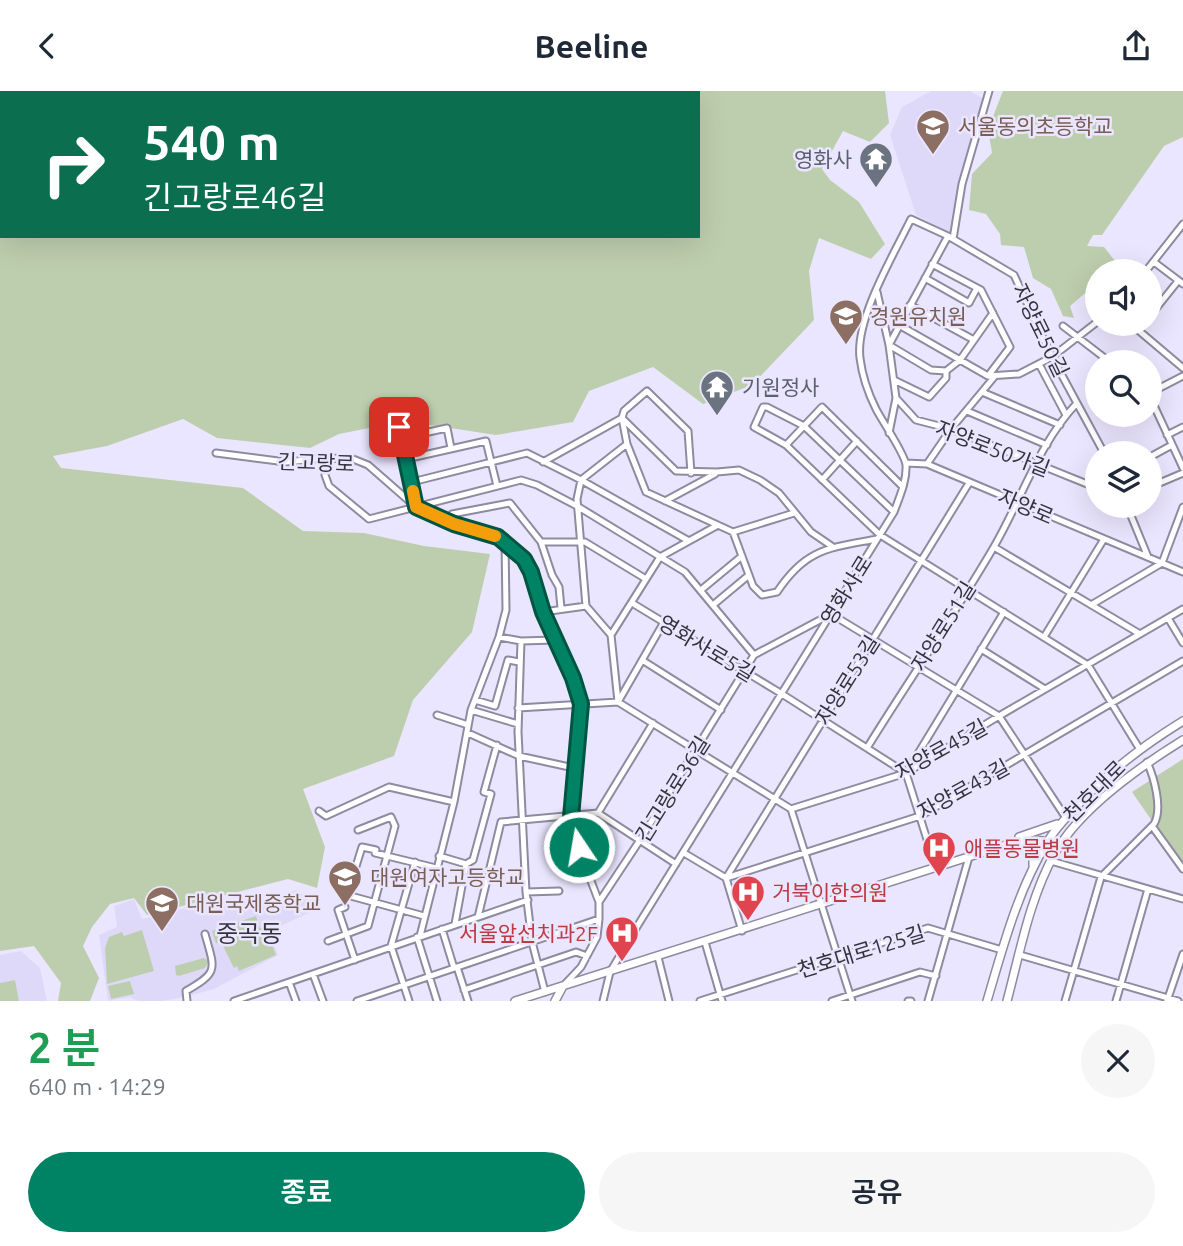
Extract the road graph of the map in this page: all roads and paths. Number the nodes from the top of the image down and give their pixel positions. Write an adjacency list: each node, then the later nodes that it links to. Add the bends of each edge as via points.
1 (989, 91): 3 (street)
2 (1182, 226): 4 (street)
3 (951, 237): 5 (street); 10 (street, via 911,219); 22 (street, 자양로50길, via 1014,275)
4 (1156, 259)
5 (932, 264): 7 (street); 9 (street)
6 (1162, 268): 8 (street)
7 (925, 278): 9 (street, via 968,303); 12 (street)
8 (1181, 282): 11 (street)
9 (977, 288): 13 (street)
10 (877, 292): 20 (street); 44 (street, via 862,331 860,356 867,388)
11 (1162, 303)
12 (910, 305): 14 (street); 19 (street)
13 (993, 313): 19 (street); 27 (street, via 1010,347)
14 (899, 325): 20 (street); 23 (street)
15 (1063, 326): 17 (street)
16 (1085, 331): 17 (street)
17 (1078, 336): 21 (street); 22 (street)
18 (1146, 336): 25 (street)
19 (974, 340): 23 (street)
20 (890, 345): 26 (street, via 931,370); 30 (street)
21 (1095, 350)
22 (1052, 357): 24 (street); 34 (street, 자양로50길)
23 (960, 360): 26 (street); 27 (street)
24 (1039, 363): 28 (street, via 1019,374); 36 (street)
25 (1183, 368)
26 (946, 371): 30 (street, via 946,378 929,397)
27 (988, 376): 28 (street)
28 (995, 376): 32 (street)
29 (1183, 376): 31 (street)
30 (894, 380): 33 (street)
31 (1162, 388)
32 (982, 392): 35 (street); 39 (street)
33 (896, 398): 43 (street, 자양로50가길, via 916,420); 44 (street)
34 (1077, 403): 36 (street, 자양로51길); 47 (street, 자양로50길)
35 (967, 411): 43 (street); 51 (street)
36 (1066, 415): 39 (street, 자양로51길)
37 (622, 418): 49 (street); 59 (street); 65 (street, via 676,471); 65 (street, via 647,391 688,432)
38 (1162, 423): 45 (street)
39 (1060, 425): 51 (street, 자양로51길)
40 (804, 426): 48 (street, via 822,407); 50 (street); 50 (street, via 763,407 754,427); 57 (street)
41 (1183, 426): 45 (street)
42 (399, 427): 46 (street)
43 (951, 429): 61 (street); 62 (street, 자양로50가길)
44 (889, 433): 60 (street)
45 (1167, 435): 52 (street)
46 (401, 437): 53 (street, via 447,428); 56 (street)
47 (1098, 441)
48 (857, 442): 57 (street); 74 (street)
49 (627, 444): 68 (street); 75 (street, via 646,492)
50 (786, 445): 67 (street)
51 (1047, 445): 62 (street, 자양로51길)
52 (1172, 445): 54 (street); 63 (street)
53 (452, 448): 56 (street); 58 (street, via 485,440)
54 (1162, 450)
55 (216, 453): 78 (street, 긴고랑로, via 286,462 353,459 369,465)
56 (406, 459): 70 (street)
57 (839, 460): 67 (street); 80 (street)
58 (491, 462): 59 (street, via 527,453); 70 (street); 73 (street)
59 (543, 462): 68 (street)
60 (906, 463): 61 (street, 자양로); 74 (street, 영화사로)
61 (928, 464): 71 (street, 자양로)
62 (1035, 464): 72 (street, 자양로50가길); 76 (street, 자양로51길)
63 (1183, 470): 69 (street)
64 (717, 472): 65 (street); 75 (street); 81 (street, via 739,470 760,479 779,493)
65 (691, 473)
66 (325, 475): 78 (street, via 329,486 369,519)
67 (822, 479): 86 (street)
68 (581, 480): 77 (street); 90 (street)
69 (1162, 481)
70 (412, 482): 78 (street)
71 (969, 483): 76 (street, 자양로); 97 (street, 자양로53길)
72 (1085, 483)
73 (497, 486): 77 (street, via 521,480); 78 (street)
74 (903, 486): 80 (street, 영화사로)
75 (665, 501): 84 (street)
76 (1018, 503): 87 (street, 자양로); 93 (street, 자양로51길)
77 (577, 506): 89 (street); 95 (street)
78 (416, 507): 83 (street, 긴고랑로)
79 (1183, 507): 98 (street)
80 (894, 512): 86 (street, 영화사로)
81 (794, 513): 85 (street); 92 (street)
82 (1132, 518): 96 (street)
83 (447, 521): 88 (street, 긴고랑로); 91 (street, via 452,514 510,503)
84 (718, 525): 85 (street); 90 (street)
85 (733, 532): 94 (street)
86 (879, 537): 92 (street); 97 (street); 113 (street, 영화사로)
87 (1104, 539): 96 (street, 자양로); 104 (street)
88 (505, 541): 111 (street, 긴고랑로, via 531,572); 118 (street, via 506,610)
89 (580, 541): 91 (street); 101 (street); 108 (street)
90 (689, 541): 95 (street)
91 (541, 542): 109 (street, via 559,587)
92 (832, 547): 100 (street, via 791,571 777,592 762,595)
93 (994, 547): 102 (street, 자양로51길); 104 (street)
94 (741, 556): 100 (street); 103 (street)
95 (660, 557): 101 (street); 103 (street, via 685,572)
96 (1147, 557): 98 (street, 자양로)
97 (921, 560): 102 (street); 120 (street, 자양로53길)
98 (1162, 563): 99 (street, 자양로); 107 (street)
99 (1183, 572)
100 (749, 575): 106 (street)
101 (646, 579): 105 (street)
102 (967, 589): 112 (street); 130 (street, 자양로51길)
103 (701, 590): 106 (street)
104 (1072, 594): 107 (street); 119 (street)
105 (632, 603): 115 (street, 영화사로5길); 117 (street)
106 (713, 605): 125 (street)
107 (1090, 605): 116 (street)
108 (586, 606): 109 (street); 117 (street)
109 (561, 608): 111 (street)
110 (1183, 609): 114 (street, 자양로45길)
111 (543, 612): 121 (street, 긴고랑로)
112 (1004, 612): 119 (street); 124 (street)
113 (831, 614): 120 (street); 125 (street); 134 (street, 영화사로)
114 (1168, 618): 116 (street, 자양로45길); 123 (street)
115 (664, 622): 126 (street); 131 (street, 영화사로5길)
116 (1140, 634): 129 (street, 자양로45길)
117 (611, 635): 136 (street)
118 (499, 637): 122 (street); 135 (street)
119 (1044, 637): 129 (street)
120 (873, 639): 130 (street); 144 (street, 자양로53길)
121 (555, 640): 122 (street); 138 (street, 긴고랑로)
122 (521, 641): 127 (street)
123 (1183, 643)
124 (981, 649): 132 (street); 133 (street)
125 (754, 655): 131 (street, 긴고랑로36길)
126 (642, 660): 136 (street); 140 (street)
127 (519, 661): 135 (street, via 508,660 495,706); 139 (street)
128 (1183, 661): 137 (street, 자양로43길)
129 (1088, 665): 132 (street, 자양로45길); 137 (street)
130 (918, 666): 133 (street); 152 (street, 자양로51길)
131 (744, 671): 134 (street, 영화사로5길); 140 (street, 긴고랑로36길)
132 (1045, 689): 143 (street, 자양로45길)
133 (956, 690): 143 (street); 160 (street)
134 (782, 694): 144 (street, 영화사로5길); 159 (street, 영화사로)
135 (475, 700): 141 (street)
136 (618, 702): 138 (street); 146 (street)
137 (1111, 703): 153 (street); 155 (street, 자양로43길)
138 (581, 704): 139 (street); 158 (street, 긴고랑로)
139 (518, 708): 147 (street)
140 (721, 709): 154 (street, 긴고랑로36길)
141 (471, 710): 147 (street); 148 (street)
142 (437, 715): 148 (street)
143 (999, 716): 155 (street); 160 (street, 자양로45길)
144 (823, 720): 152 (street, 영화사로5길); 161 (street, 자양로53길)
145 (1183, 721): 153 (main road, 천호대로)
146 (653, 723): 154 (street); 165 (street)
147 (518, 724): 156 (street)
148 (468, 725): 149 (street)
149 (468, 733): 151 (street); 162 (street)
150 (1183, 740): 157 (main road, 천호대로)
151 (497, 745): 156 (street); 181 (street, via 484,792 491,794)
152 (867, 748): 160 (street, 영화사로5길)
153 (1139, 748): 168 (main road, 천호대로)
154 (696, 750): 159 (street); 172 (street, 긴고랑로36길)
155 (1024, 754): 166 (street, 자양로43길); 168 (street)
156 (519, 756): 158 (street); 169 (street)
157 (1147, 762): 170 (street, via 1158,814); 175 (main road, 천호대로, via 1103,799)
158 (575, 768): 167 (street, 긴고랑로)
159 (733, 773): 161 (street); 177 (street, 영화사로)
160 (906, 773): 163 (street, 자양로45길); 166 (street)
161 (775, 798): 163 (street); 192 (street, 자양로53길)
162 (454, 802): 164 (street, via 389,787 326,816); 179 (street)
163 (791, 809): 176 (street)
164 (319, 811)
165 (598, 813): 167 (street); 172 (street)
166 (920, 816): 176 (street, 자양로43길); 188 (street)
167 (571, 817): 169 (street); 199 (street, 긴고랑로)
168 (1064, 819): 173 (main road, 천호대로); 174 (main road)
169 (522, 820): 184 (street, via 501,822); 195 (street)
170 (1152, 826): 190 (street); 191 (street)
171 (358, 830): 178 (street, via 391,817 395,826)
172 (640, 841): 185 (street); 199 (street, 긴고랑로36길)
173 (1048, 841): 174 (main road); 175 (main road); 189 (main road, 천호대로)
174 (1006, 845): 180 (main road); 189 (main road, via 1029,848)
175 (1060, 846): 182 (main road, 천호대로)
176 (806, 852): 192 (street, 자양로43길); 200 (street)
177 (684, 853): 185 (street, 영화사로); 192 (street)
178 (387, 856): 183 (street); 198 (street); 198 (street, via 362,847 348,895)
179 (439, 856): 186 (street); 187 (street)
180 (969, 857): 188 (main road); 209 (street)
181 (473, 860): 184 (street); 186 (street)
182 (1051, 861): 191 (street); 219 (main road, 천호대로)
183 (415, 862): 187 (street); 202 (street)
184 (490, 864): 204 (street)
185 (676, 864): 227 (street, 영화사로)
186 (466, 865): 206 (street)
187 (436, 868): 203 (street)
188 (936, 868): 200 (main road)
189 (1033, 868): 217 (main road, 천호대로)
190 (1183, 869)
191 (1101, 877): 193 (street); 226 (street)
192 (726, 878): 208 (street)
193 (1148, 889): 196 (street); 232 (street)
194 (559, 891): 195 (street)
195 (526, 892): 197 (street)
196 (1183, 899)
197 (527, 900): 204 (street); 214 (street)
198 (375, 902): 202 (street); 211 (street, via 368,926)
199 (599, 902): 205 (street, 긴고랑로)
200 (823, 905): 208 (main road); 222 (street)
201 (345, 907): 211 (street, via 338,910)
202 (401, 909): 203 (street); 216 (street)
203 (424, 916): 212 (street)
204 (478, 916): 206 (street)
205 (599, 919): 214 (street); 220 (street, 긴고랑로, via 597,937)
206 (456, 924): 207 (street)
207 (442, 929): 212 (street); 225 (street)
208 (742, 931): 215 (main road)
209 (949, 933): 217 (street, 천호대로125길); 222 (street, 천호대로125길, via 928,928); 230 (street)
210 (205, 934): 242 (street, via 211,972 186,991)
211 (346, 934): 213 (street); 223 (street)
212 (418, 937): 216 (street); 229 (street)
213 (328, 941)
214 (532, 941): 224 (street); 225 (street)
215 (705, 942): 221 (main road); 239 (street)
216 (391, 946): 223 (street); 233 (street)
217 (1002, 950): 259 (main road, 천호대로)
218 (1183, 954): 241 (street)
219 (1020, 955): 226 (street); 260 (main road, 천호대로)
220 (587, 956): 224 (street, via 576,952); 234 (street, 긴고랑로)
221 (658, 957): 227 (main road); 255 (street)
222 (839, 957): 239 (street, 천호대로125길); 240 (street)
223 (355, 960): 228 (street)
224 (538, 965): 235 (street); 237 (street)
225 (455, 968): 229 (street); 235 (street)
226 (1074, 970): 232 (street); 261 (street)
227 (610, 972): 234 (main road); 254 (street, 영화사로)
228 (313, 974): 231 (street); 246 (street)
229 (430, 976): 233 (street); 250 (street)
230 (936, 976): 240 (street, via 920,972); 258 (street)
231 (289, 982): 236 (street); 245 (street)
232 (1121, 984): 241 (street); 262 (street)
233 (404, 985): 238 (street); 249 (street)
234 (562, 988): 237 (main road); 253 (main road, 긴고랑로)
235 (464, 989): 251 (street)
236 (262, 991): 243 (street); 244 (street)
237 (545, 992): 252 (main road)
238 (379, 993): 247 (street); 248 (street)
239 (721, 998): 256 (street, 천호대로125길)
240 (852, 998): 257 (street)
241 (1167, 1000): 263 (street)
242 (187, 1001)
243 (237, 1001)
244 (266, 1001)
245 (296, 1001)
246 (323, 1001)
247 (357, 1001)
248 (382, 1001)
249 (409, 1001)
250 (437, 1001)
251 (468, 1001)
252 (515, 1001)
253 (555, 1001)
254 (603, 1001)
255 (670, 1001)
256 (700, 1001)
257 (832, 1001)
258 (928, 1001)
259 (987, 1001)
260 (1007, 1001)
261 (1065, 1001)
262 (1116, 1001)
263 (1178, 1001)

